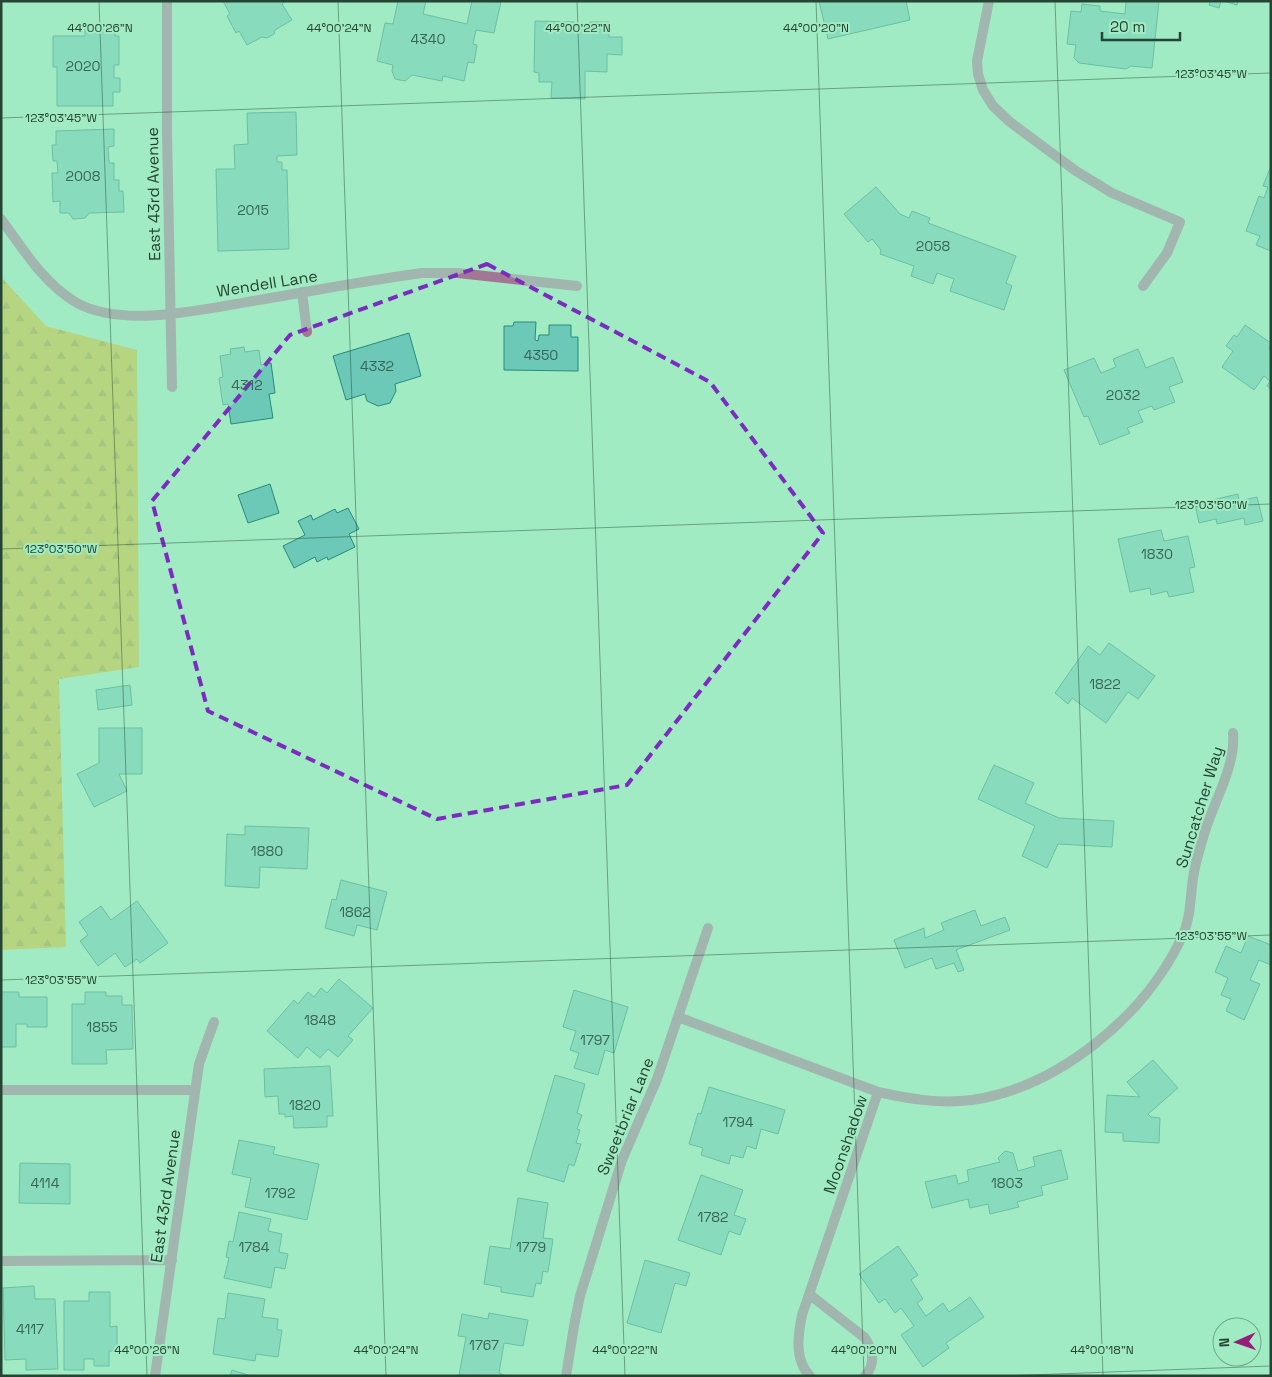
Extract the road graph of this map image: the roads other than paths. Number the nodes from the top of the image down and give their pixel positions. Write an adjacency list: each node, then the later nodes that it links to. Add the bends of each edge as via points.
1 (167, 1): 7 (street, East 43rd Avenue)
2 (989, 1): 5 (street, via 977,61 983,90 993,106 1076,171 1112,193 1180,222 1167,253)
3 (1, 219): 7 (street, Wendell Lane, via 50,282 77,302 90,309 118,314)
4 (577, 286): 6 (street, Wendell Lane, via 439,272)
5 (1143, 286)
6 (302, 292): 7 (street, Wendell Lane); 8 (street)
7 (171, 314): 9 (street, East 43rd Avenue)
8 (307, 332)
9 (172, 387)
10 (1234, 734): 16 (street, Suncatcher Way, via 1231,759 1195,865 1188,922 1172,956 1148,993 1115,1026 1062,1067 1007,1092 944,1102)
11 (708, 928): 12 (street, Sweetbriar Lane)
12 (678, 1017): 16 (street, Moonshadow); 21 (street, Sweetbriar Lane, via 657,1079 625,1148 613,1186 580,1296)
13 (214, 1022): 15 (street, East 43rd Avenue, via 201,1055)
14 (1, 1090): 15 (street)
15 (195, 1090): 17 (street, East 43rd Avenue)
16 (878, 1092): 19 (street, Moonshadow)
17 (172, 1260): 18 (street); 20 (street, East 43rd Avenue)
18 (1, 1261)
19 (809, 1294): 22 (street, Moonshadow, via 798,1341 802,1363); 23 (street, via 870,1345 873,1362)
20 (155, 1376)
21 (566, 1376)
22 (810, 1376)
23 (866, 1376)

